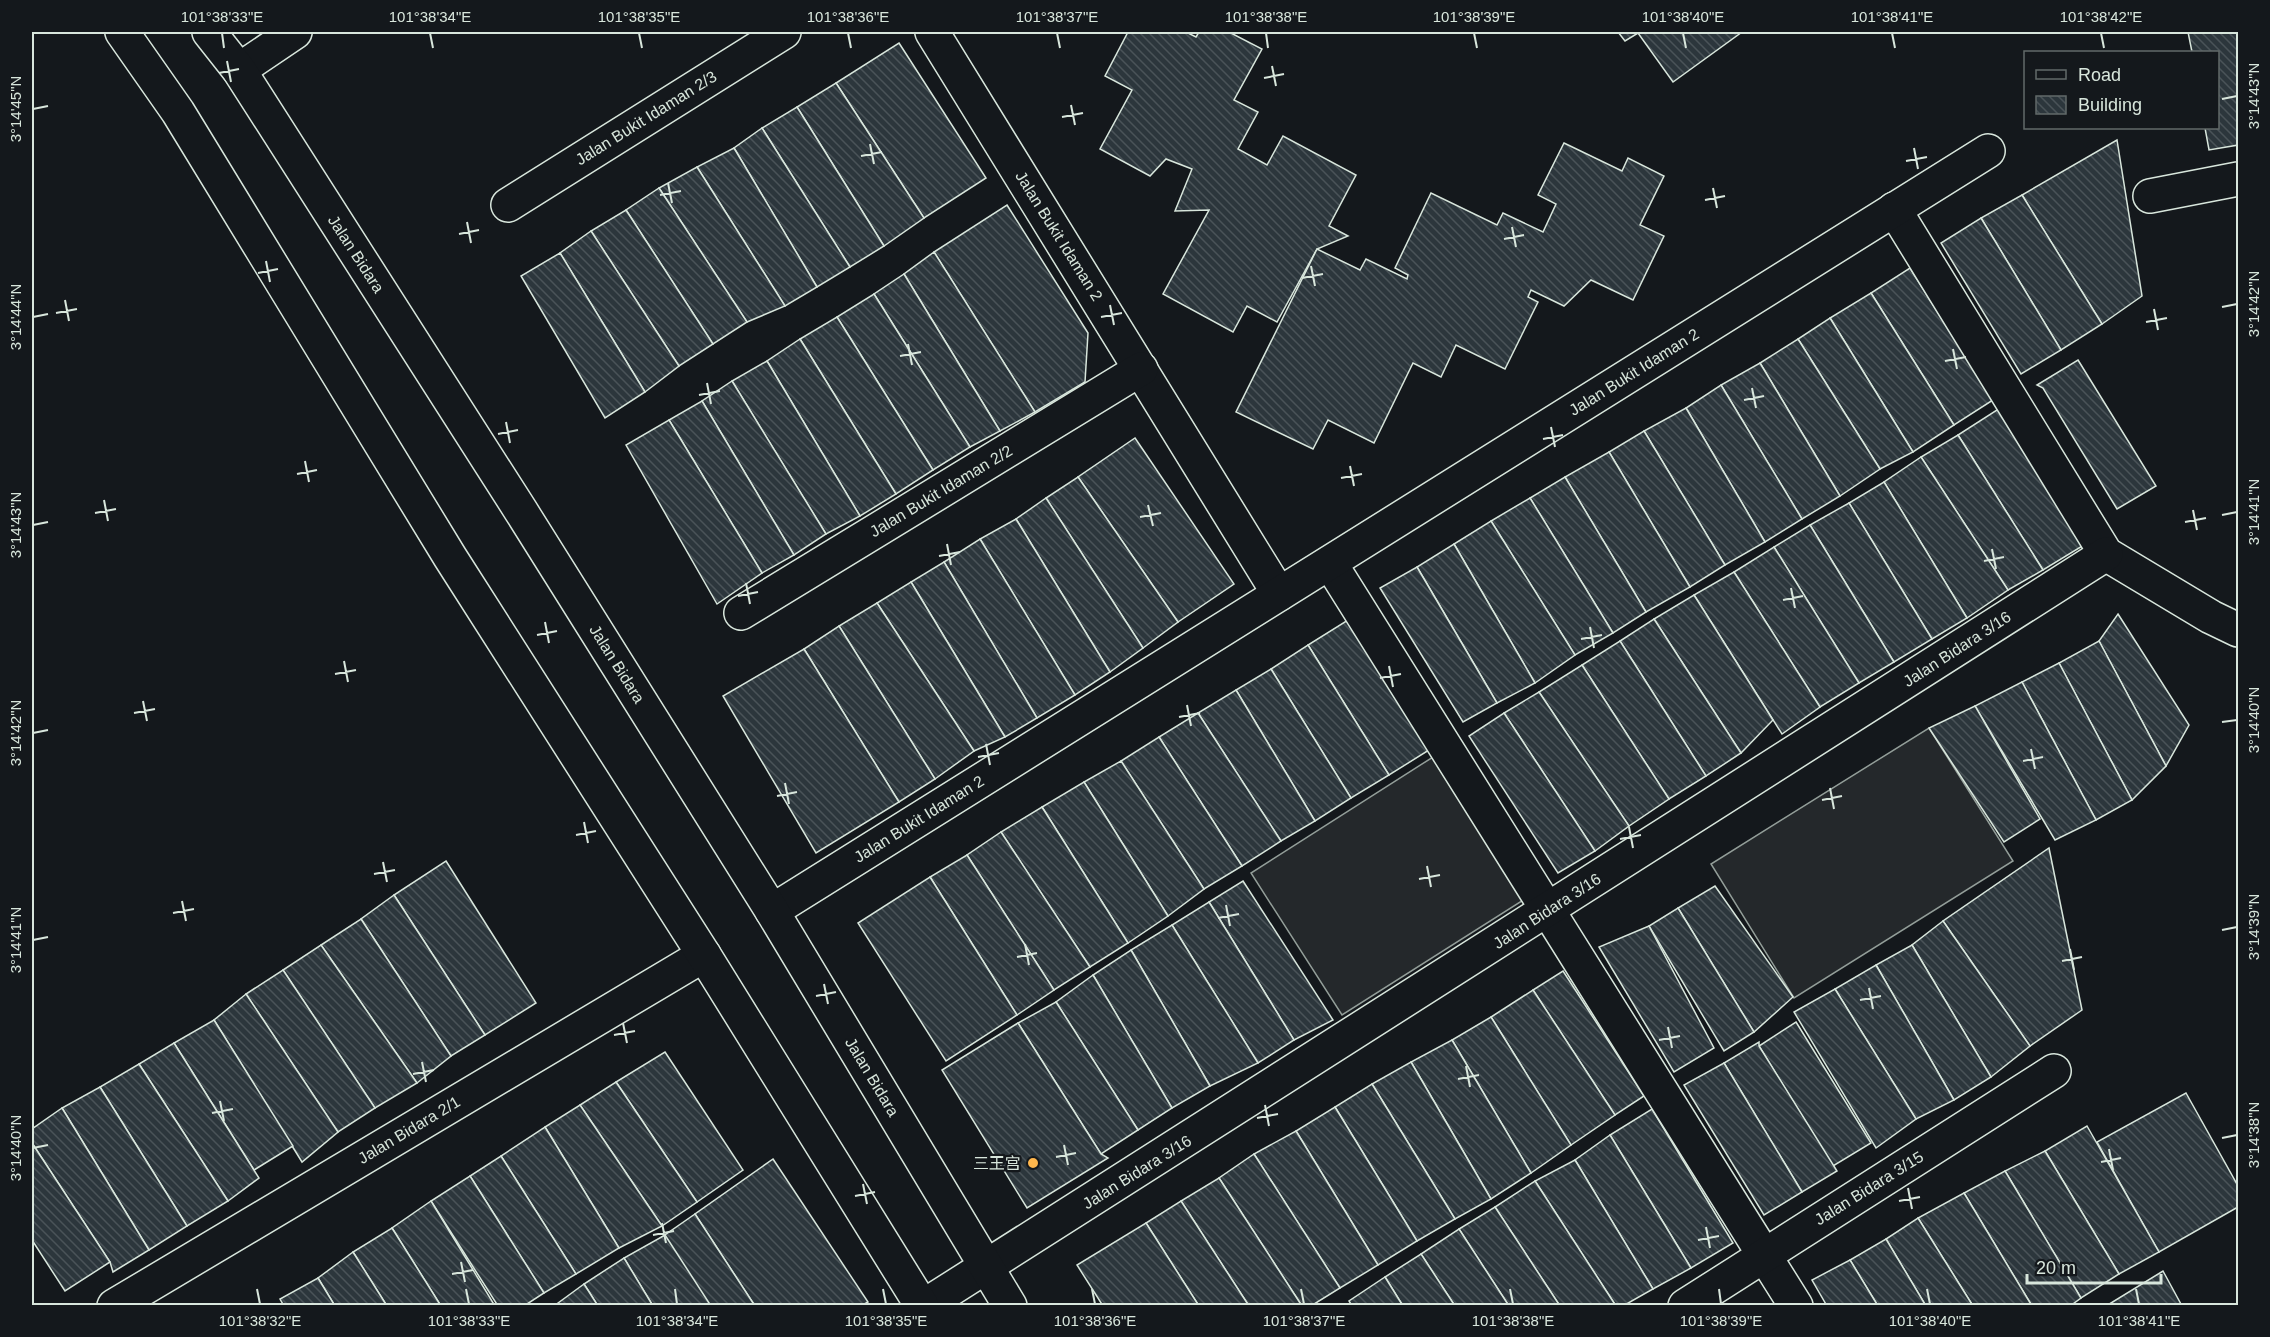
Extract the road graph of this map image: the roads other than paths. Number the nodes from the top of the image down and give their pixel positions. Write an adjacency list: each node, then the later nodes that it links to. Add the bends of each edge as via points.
1 (122, 32): 20 (street, via 178,112 450,557)
2 (209, 32): 6 (street, Jalan Bidara)
3 (296, 32): 6 (street)
4 (784, 32): 10 (street, Jalan Bukit Idaman 2/3)
5 (932, 32): 12 (street, Jalan Bukit Idaman 2)
6 (239, 70): 19 (street, Jalan Bidara)
7 (1988, 151): 11 (street, Jalan Bukit Idaman 2)
8 (2238, 179): 9 (street)
9 (2150, 196)
10 (508, 205)
11 (1894, 209): 13 (street); 14 (street, Jalan Bukit Idaman 2)
12 (1141, 369): 15 (street, Jalan Bukit Idaman 2); 16 (street, Jalan Bukit Idaman 2/2)
13 (2106, 554): 17 (street); 18 (street, Jalan Bidara 3/16)
14 (1329, 563): 15 (street, Jalan Bukit Idaman 2); 18 (street)
15 (1279, 594): 19 (street, Jalan Bukit Idaman 2)
16 (741, 613)
17 (2238, 630)
18 (1548, 910): 22 (street); 23 (street, Jalan Bidara 3/16)
19 (772, 911): 23 (street, Jalan Bidara)
20 (705, 955): 24 (street, Jalan Bidara 2/1); 25 (street)
21 (2054, 1071): 22 (street, Jalan Bidara 3/15)
22 (1764, 1255): 27 (street, Jalan Bidara 3/15); 28 (street)
23 (987, 1267): 25 (street, Jalan Bidara 3/16); 26 (street, Jalan Bidara)
24 (114, 1305)
25 (923, 1305)
26 (1010, 1305)
27 (1685, 1305)
28 (1796, 1305)

